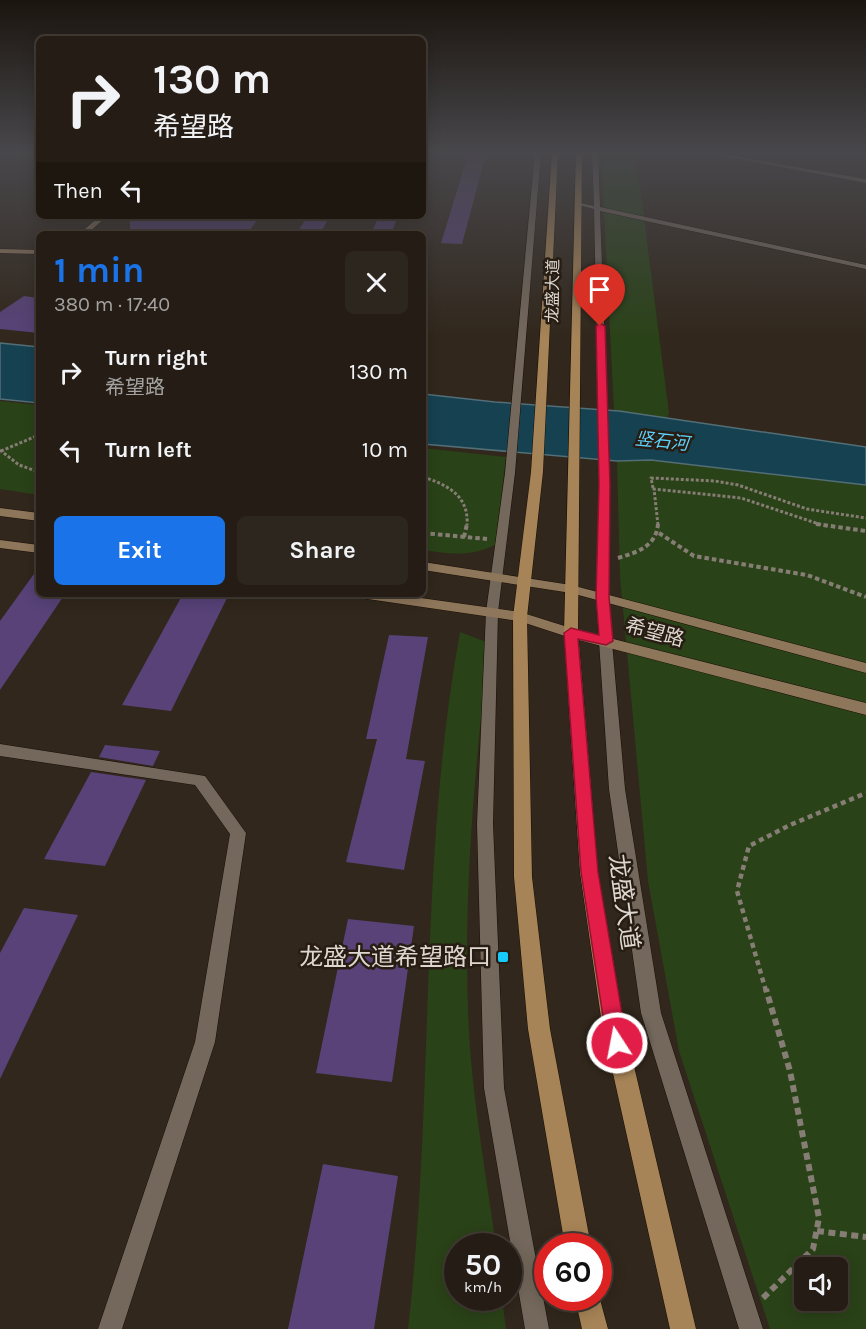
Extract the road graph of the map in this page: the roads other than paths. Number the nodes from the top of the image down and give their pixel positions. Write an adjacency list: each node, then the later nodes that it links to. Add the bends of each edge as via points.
1 (532, 214): 16 (lane)
2 (551, 214): 17 (main road, 龙盛大道, via 537,472)
3 (577, 214): 18 (main road, 龙盛大道)
4 (597, 214): 20 (lane, via 605,485)
5 (623, 214): 10 (lane)
6 (100, 219): 7 (main road)
7 (86, 231)
8 (0, 251): 9 (main road)
9 (36, 252)
10 (866, 267)
11 (0, 512): 12 (main road)
12 (36, 517)
13 (0, 544): 14 (main road)
14 (36, 549)
15 (426, 566): 16 (main road, 希望路)
16 (497, 577): 17 (main road, 希望路); 21 (lane)
17 (523, 581): 18 (main road, 希望路); 22 (main road)
18 (571, 589): 20 (main road, 希望路); 23 (main road, 龙盛大道)
19 (383, 597): 21 (main road, 希望路)
20 (602, 597): 24 (lane); 25 (main road, 希望路)
21 (492, 612): 22 (main road, 希望路); 32 (lane, via 485,824 494,1088)
22 (520, 617): 23 (main road, 希望路); 28 (main road, via 523,878 539,1029)
23 (571, 633): 24 (main road, 希望路); 34 (main road, 龙盛大道, via 589,872 613,1024)
24 (606, 641): 26 (main road, 希望路); 30 (lane, via 617,789 651,1013)
25 (866, 668)
26 (866, 709)
27 (0, 750): 31 (lane, via 200,780 238,833 205,1042)
28 (576, 1233)
29 (591, 1311): 33 (main road)
30 (748, 1322)
31 (110, 1329)
32 (537, 1329)
33 (595, 1329)
34 (683, 1329)

